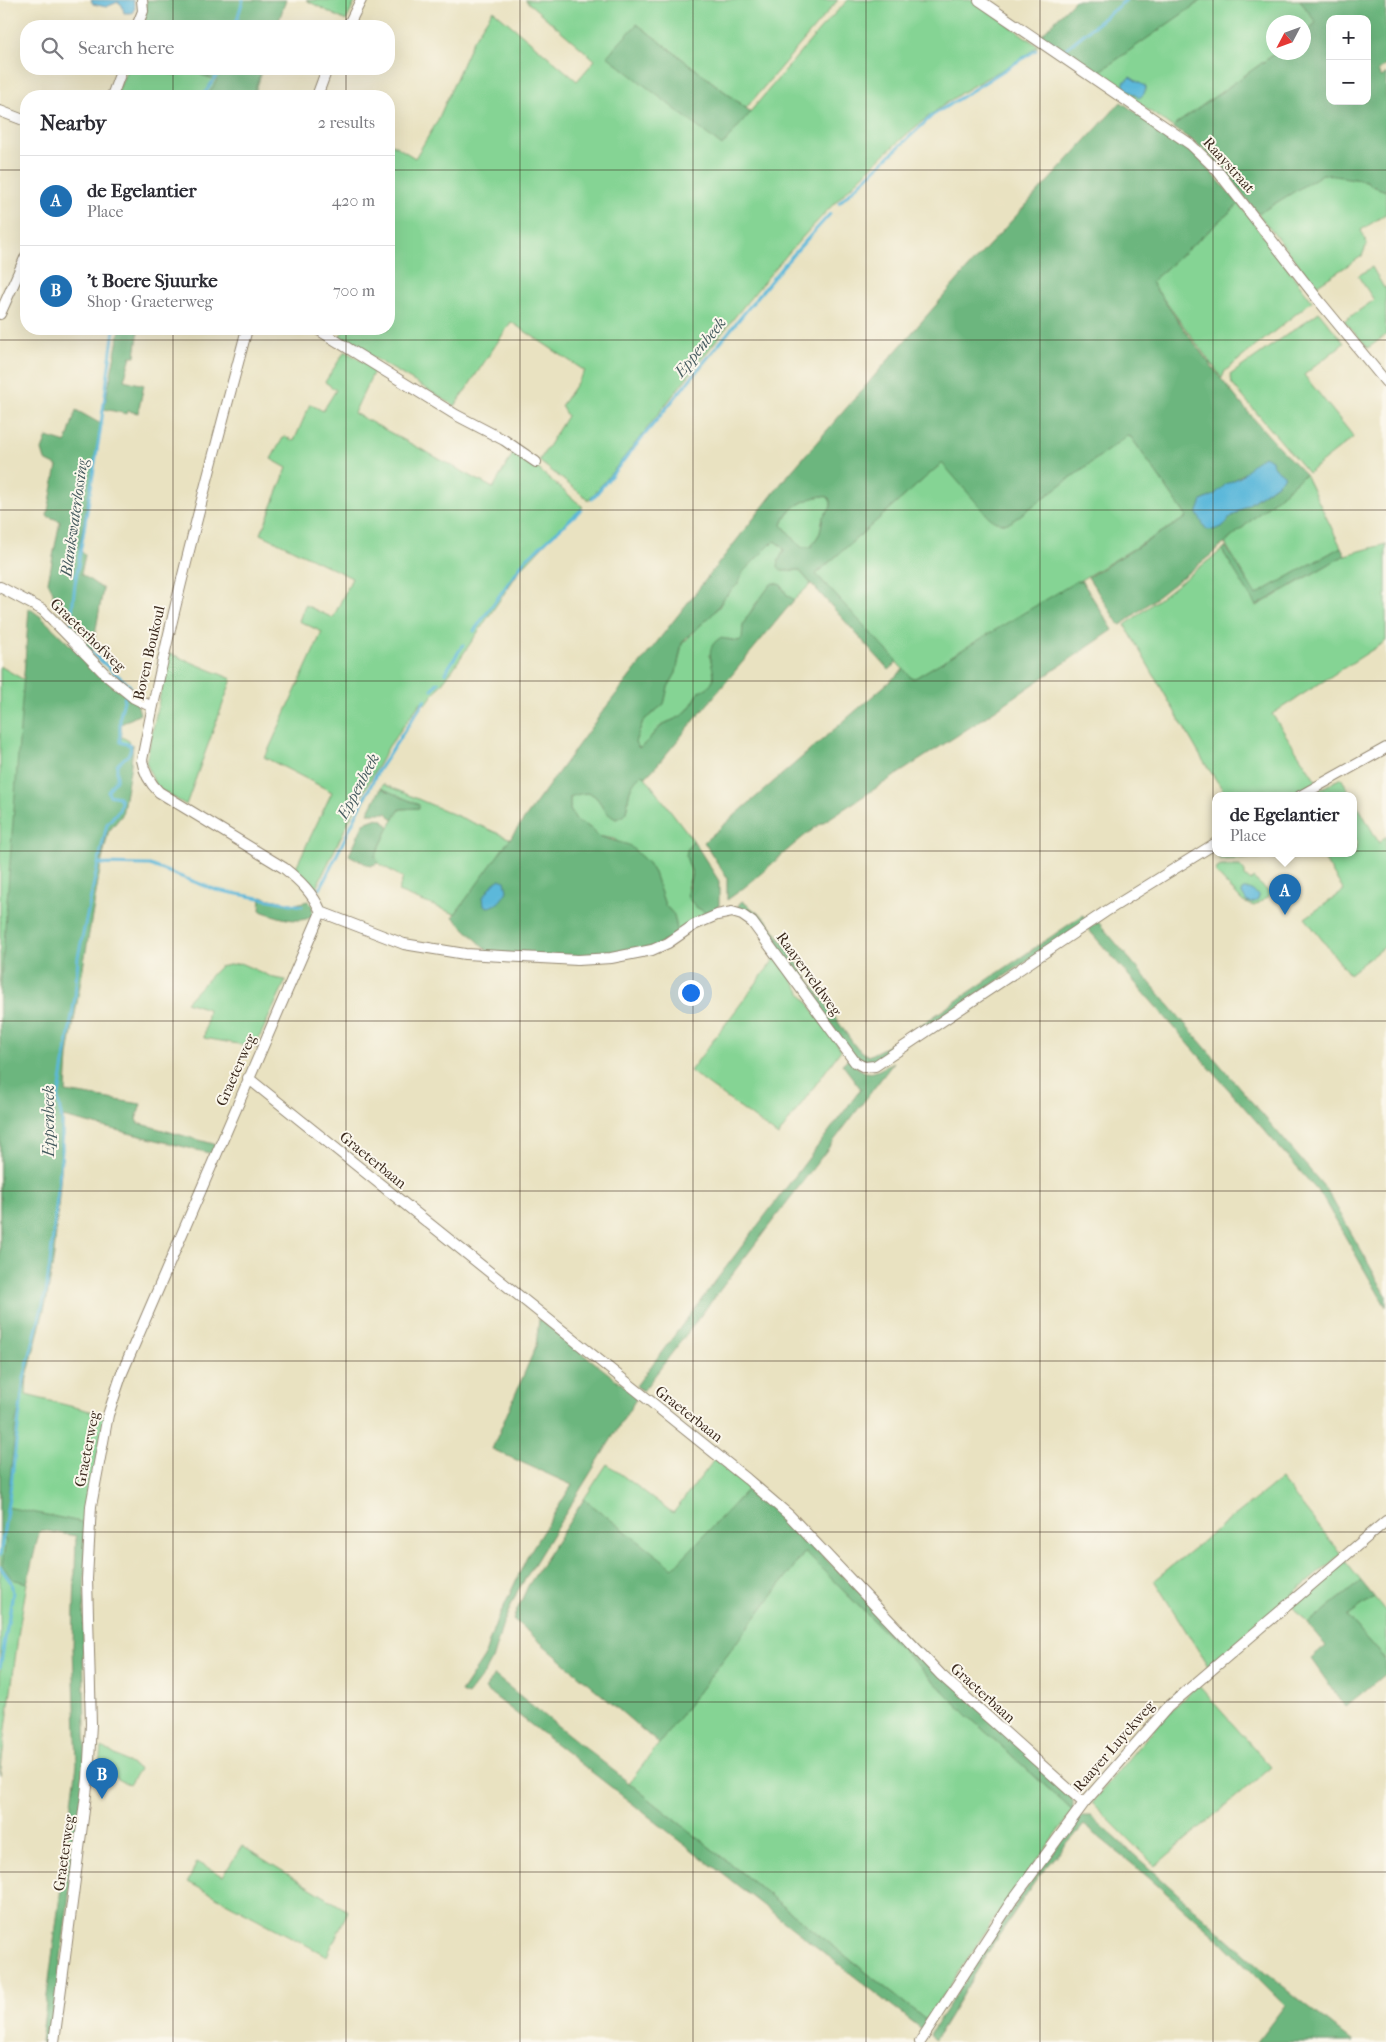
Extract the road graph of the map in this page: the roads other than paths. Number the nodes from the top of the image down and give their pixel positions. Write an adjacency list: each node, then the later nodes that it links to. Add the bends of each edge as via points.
1 (142, 0): 4 (street)
2 (361, 0): 5 (street)
3 (979, 0): 16 (street, Raaystraat, via 1190,144 1216,169)
4 (139, 20)
5 (351, 20)
6 (120, 75): 8 (street)
7 (325, 75): 9 (street)
8 (114, 90)
9 (319, 90)
10 (0, 111): 11 (street)
11 (20, 119)
12 (20, 269): 13 (street)
13 (0, 314)
14 (245, 335): 19 (street, Boven Boukoul, via 196,519)
15 (327, 335): 17 (street)
16 (1386, 382)
17 (536, 462)
18 (0, 588): 19 (street, Graeterhofweg, via 43,610 107,676 134,698)
19 (152, 707): 23 (street, Boven Boukoul, via 142,760 150,783 180,807 284,868 300,881)
20 (1386, 748): 21 (street)
21 (1307, 792)
22 (1212, 845): 23 (street, Raayerveldweg, via 1105,912 875,1066 864,1068 855,1062 752,922 732,912 694,925 652,950 578,960 465,954 404,944)
23 (319, 907): 24 (street, Graeterweg)
24 (248, 1078): 26 (street, Graeterbaan, via 789,1515 941,1675); 27 (street, Graeterweg, via 122,1373 108,1415 91,1506 87,1579 91,1724 88,1779)
25 (1386, 1521): 26 (street, Raayer Luyckweg, via 1168,1707)
26 (1084, 1803): 28 (street, Raayer Luyckweg, via 1011,1902)
27 (54, 2042)
28 (920, 2042)

